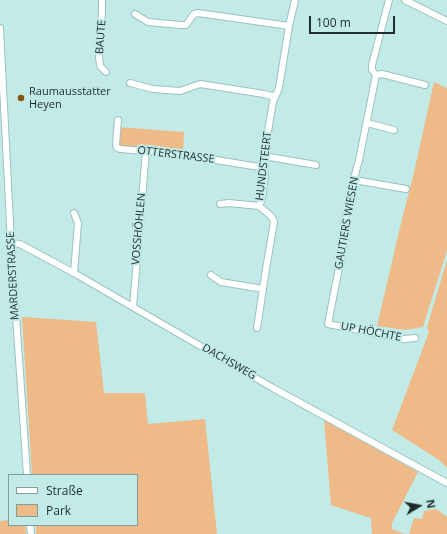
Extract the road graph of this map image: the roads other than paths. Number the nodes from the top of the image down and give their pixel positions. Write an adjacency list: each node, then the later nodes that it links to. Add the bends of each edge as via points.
1 (102, 0): 9 (street, BAUTE, via 99,57 100,66)
2 (295, 0): 7 (street, HUNDSTEERT)
3 (389, 0): 10 (street, GAUTIERS WIESEN, via 372,65)
4 (405, 0): 6 (street)
5 (135, 14): 7 (street, via 148,22 181,25 186,25 194,14 198,13)
6 (447, 22)
7 (289, 26): 13 (street, HUNDSTEERT, via 279,88)
8 (0, 28): 26 (street, MARDERSTRASSE)
9 (106, 72)
10 (376, 75): 12 (street, via 382,74); 15 (street, GAUTIERS WIESEN)
11 (130, 83): 13 (street, via 153,89 180,91 200,84)
12 (424, 85)
13 (274, 97): 18 (street, HUNDSTEERT)
14 (118, 120): 17 (street, OTTERSTRASSE, via 117,148)
15 (367, 123): 16 (street); 21 (street, GAUTIERS WIESEN)
16 (394, 130)
17 (146, 151): 20 (street, OTTERSTRASSE, via 183,154); 30 (street, VOSSHÖHLEN)
18 (264, 156): 19 (street); 20 (street, HUNDSTEERT)
19 (316, 165)
20 (262, 167): 24 (street, HUNDSTEERT, via 265,177)
21 (354, 180): 22 (street); 31 (street, GAUTIERS WIESEN)
22 (406, 189)
23 (220, 204): 24 (street)
24 (259, 206): 29 (street, HUNDSTEERT, via 274,222)
25 (74, 213): 27 (street, via 78,223)
26 (11, 243): 27 (street, DACHSWEG, via 20,244); 34 (street, MARDERSTRASSE)
27 (74, 273): 30 (street, DACHSWEG)
28 (211, 275): 29 (street, via 221,282)
29 (263, 289): 32 (street, HUNDSTEERT)
30 (133, 307): 35 (street, DACHSWEG, via 273,388)
31 (328, 324): 33 (street, UP HÖCHTE, via 404,339)
32 (257, 328)
33 (415, 338)
34 (27, 474)
35 (447, 483)

